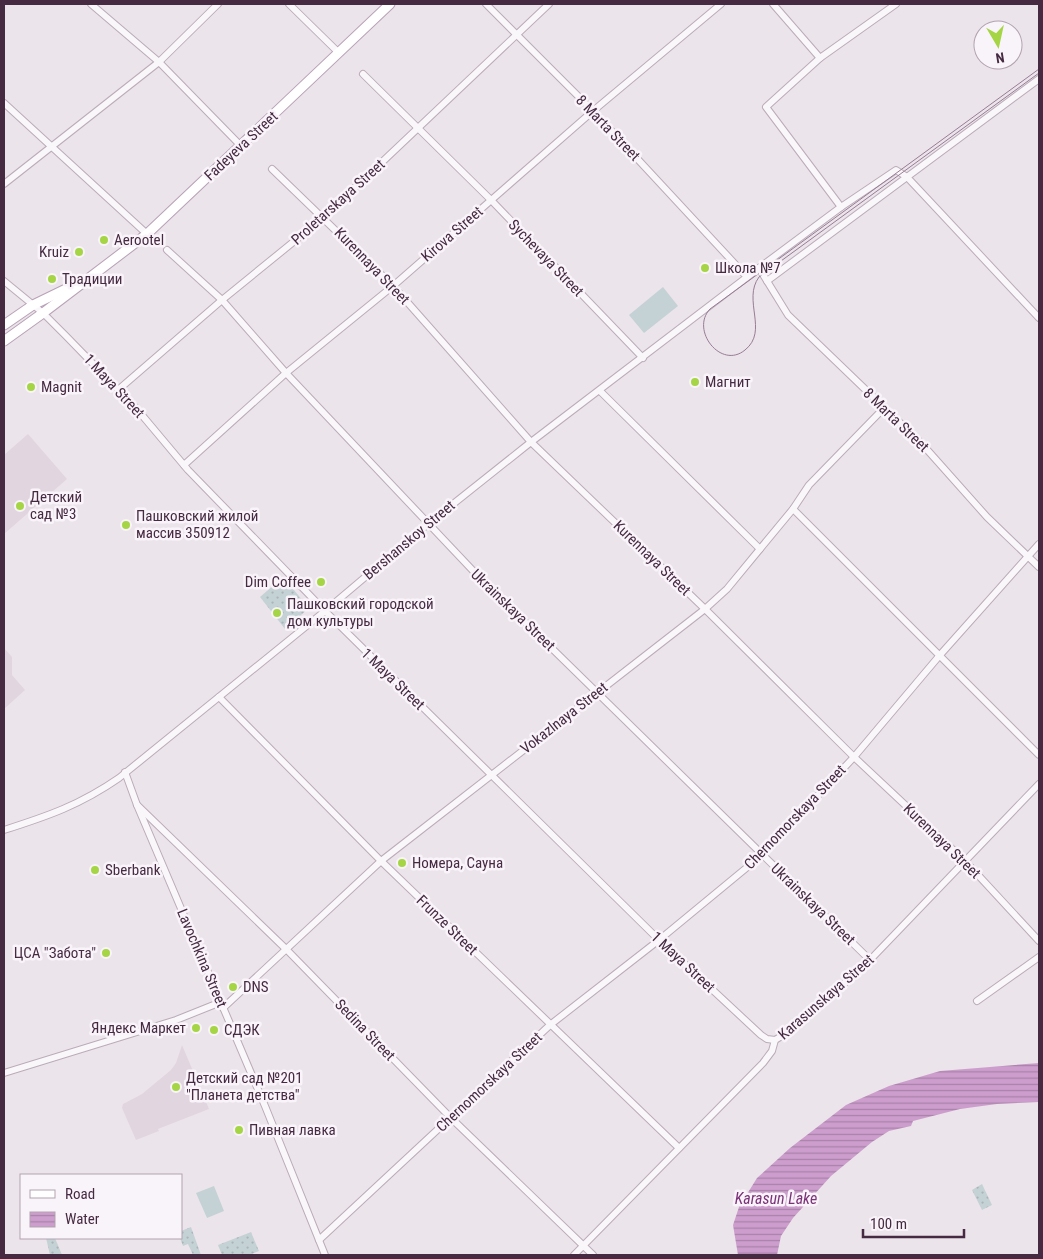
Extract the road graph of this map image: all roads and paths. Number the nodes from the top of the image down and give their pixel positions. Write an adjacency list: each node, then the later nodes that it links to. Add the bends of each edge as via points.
1 (91, 4): 13 (street)
2 (218, 4): 13 (street)
3 (289, 4): 11 (street)
4 (390, 4): 11 (main road, Fadeyeva Street)
5 (486, 4): 10 (street, 8 Marta Street)
6 (549, 4): 10 (street, Proletarskaya Street)
7 (721, 4): 17 (street, Kirova Street)
8 (774, 4): 12 (street)
9 (896, 4): 12 (street)
10 (516, 35): 17 (street, 8 Marta Street); 18 (street, Proletarskaya Street)
11 (339, 53): 20 (main road, Fadeyeva Street)
12 (820, 58): 25 (street, via 766,107)
13 (158, 62): 19 (street); 20 (street)
14 (363, 74): 18 (street, Sychevaya Street)
15 (1039, 79): 22 (street)
16 (4, 103): 19 (street)
17 (593, 111): 24 (street, Kirova Street); 30 (street, 8 Marta Street)
18 (418, 128): 24 (street, Sychevaya Street); 26 (street, Proletarskaya Street)
19 (52, 146): 23 (street); 27 (street)
20 (241, 146): 27 (main road, Fadeyeva Street)
21 (272, 169): 26 (street, Kurennaya Street)
22 (907, 177): 25 (street, Bershanskoy Street, via 896,170); 33 (street); 38 (street)
23 (4, 184)
24 (491, 200): 34 (street, Kirova Street); 41 (street, Sychevaya Street)
25 (841, 207): 29 (street, Bershanskoy Street)
26 (324, 217): 34 (street, Kurennaya Street); 35 (street, Proletarskaya Street)
27 (147, 234): 31 (main road, Fadeyeva Street)
28 (167, 250): 35 (street, Ukrainskaya Street)
29 (758, 268): 30 (street, Bershanskoy Street); 33 (street, 8 Marta Street)
30 (747, 277): 41 (street, Bershanskoy Street)
31 (85, 280): 36 (main road, Fadeyeva Street); 37 (main road, Fadeyeva Street)
32 (4, 281): 36 (street, 1 Maya Street)
33 (768, 281): 45 (street, 8 Marta Street, via 788,315)
34 (393, 286): 42 (street, Kirova Street); 46 (street, Kurennaya Street)
35 (222, 300): 42 (street, Ukrainskaya Street); 43 (street, Proletarskaya Street)
36 (33, 305): 37 (street, 1 Maya Street); 39 (main road, Fadeyeva Street)
37 (43, 313): 40 (main road, Fadeyeva Street); 43 (street, 1 Maya Street)
38 (1039, 318)
39 (4, 326)
40 (4, 341)
41 (643, 358): 44 (street, Bershanskoy Street)
42 (286, 373): 47 (street, Kirova Street); 49 (street, Ukrainskaya Street)
43 (118, 390): 47 (street, 1 Maya Street)
44 (600, 391): 46 (street, Bershanskoy Street); 51 (street)
45 (884, 408): 48 (street, Vokazlnaya Street, via 808,485); 52 (street, 8 Marta Street)
46 (531, 442): 49 (street, Bershanskoy Street); 54 (street, Kurennaya Street)
47 (184, 465): 55 (street, 1 Maya Street)
48 (792, 509): 51 (street, Vokazlnaya Street); 56 (street)
49 (428, 524): 55 (street, Bershanskoy Street); 57 (street, Ukrainskaya Street)
50 (1039, 544): 52 (street, Chernomorskaya Street)
51 (760, 549): 54 (street, Vokazlnaya Street, via 727,589)
52 (1029, 556): 53 (street, 8 Marta Street); 56 (street, Chernomorskaya Street)
53 (1039, 567)
54 (705, 609): 57 (street, Vokazlnaya Street); 60 (street, Kurennaya Street)
55 (324, 612): 58 (street, Bershanskoy Street); 62 (street, 1 Maya Street)
56 (940, 655): 59 (street); 60 (street, Chernomorskaya Street)
57 (597, 692): 62 (street, Vokazlnaya Street); 66 (street, Ukrainskaya Street)
58 (219, 697): 61 (street, Bershanskoy Street); 67 (street, Frunze Street)
59 (1039, 755)
60 (854, 757): 66 (street, Chernomorskaya Street); 68 (street, Kurennaya Street)
61 (125, 772): 64 (street, Lavochkina Street); 65 (street, Bershanskoy Street, via 65,810)
62 (492, 776): 67 (street, Vokazlnaya Street); 69 (street, 1 Maya Street)
63 (1039, 784): 68 (street, Karasunskaya Street)
64 (137, 805): 71 (street, Sedina Street); 75 (street, Lavochkina Street)
65 (4, 830)
66 (762, 855): 69 (street, Chernomorskaya Street); 73 (street, Ukrainskaya Street)
67 (382, 861): 71 (street, Vokazlnaya Street); 76 (street, Frunze Street)
68 (966, 862): 70 (street, Kurennaya Street); 73 (street, Karasunskaya Street)
69 (659, 940): 76 (street, Chernomorskaya Street); 77 (street, 1 Maya Street, via 761,1035)
70 (1039, 941)
71 (288, 950): 75 (street, Vokazlnaya Street); 79 (street, Sedina Street)
72 (1039, 957): 74 (street)
73 (870, 960): 77 (street, Karasunskaya Street, via 792,1030)
74 (977, 1001)
75 (222, 1005): 78 (street); 81 (street, Lavochkina Street)
76 (550, 1025): 79 (street, Chernomorskaya Street); 80 (street, Frunze Street)
77 (775, 1040): 80 (street, Karasunskaya Street, via 763,1063)
78 (4, 1073)
79 (452, 1118): 81 (street, Chernomorskaya Street); 82 (street, Sedina Street)
80 (679, 1148): 82 (street, Karasunskaya Street)
81 (319, 1240): 83 (street, Lavochkina Street)
82 (583, 1246): 84 (street, Karasunskaya Street); 85 (street, Sedina Street)
83 (325, 1255)
84 (574, 1255)
85 (593, 1255)

